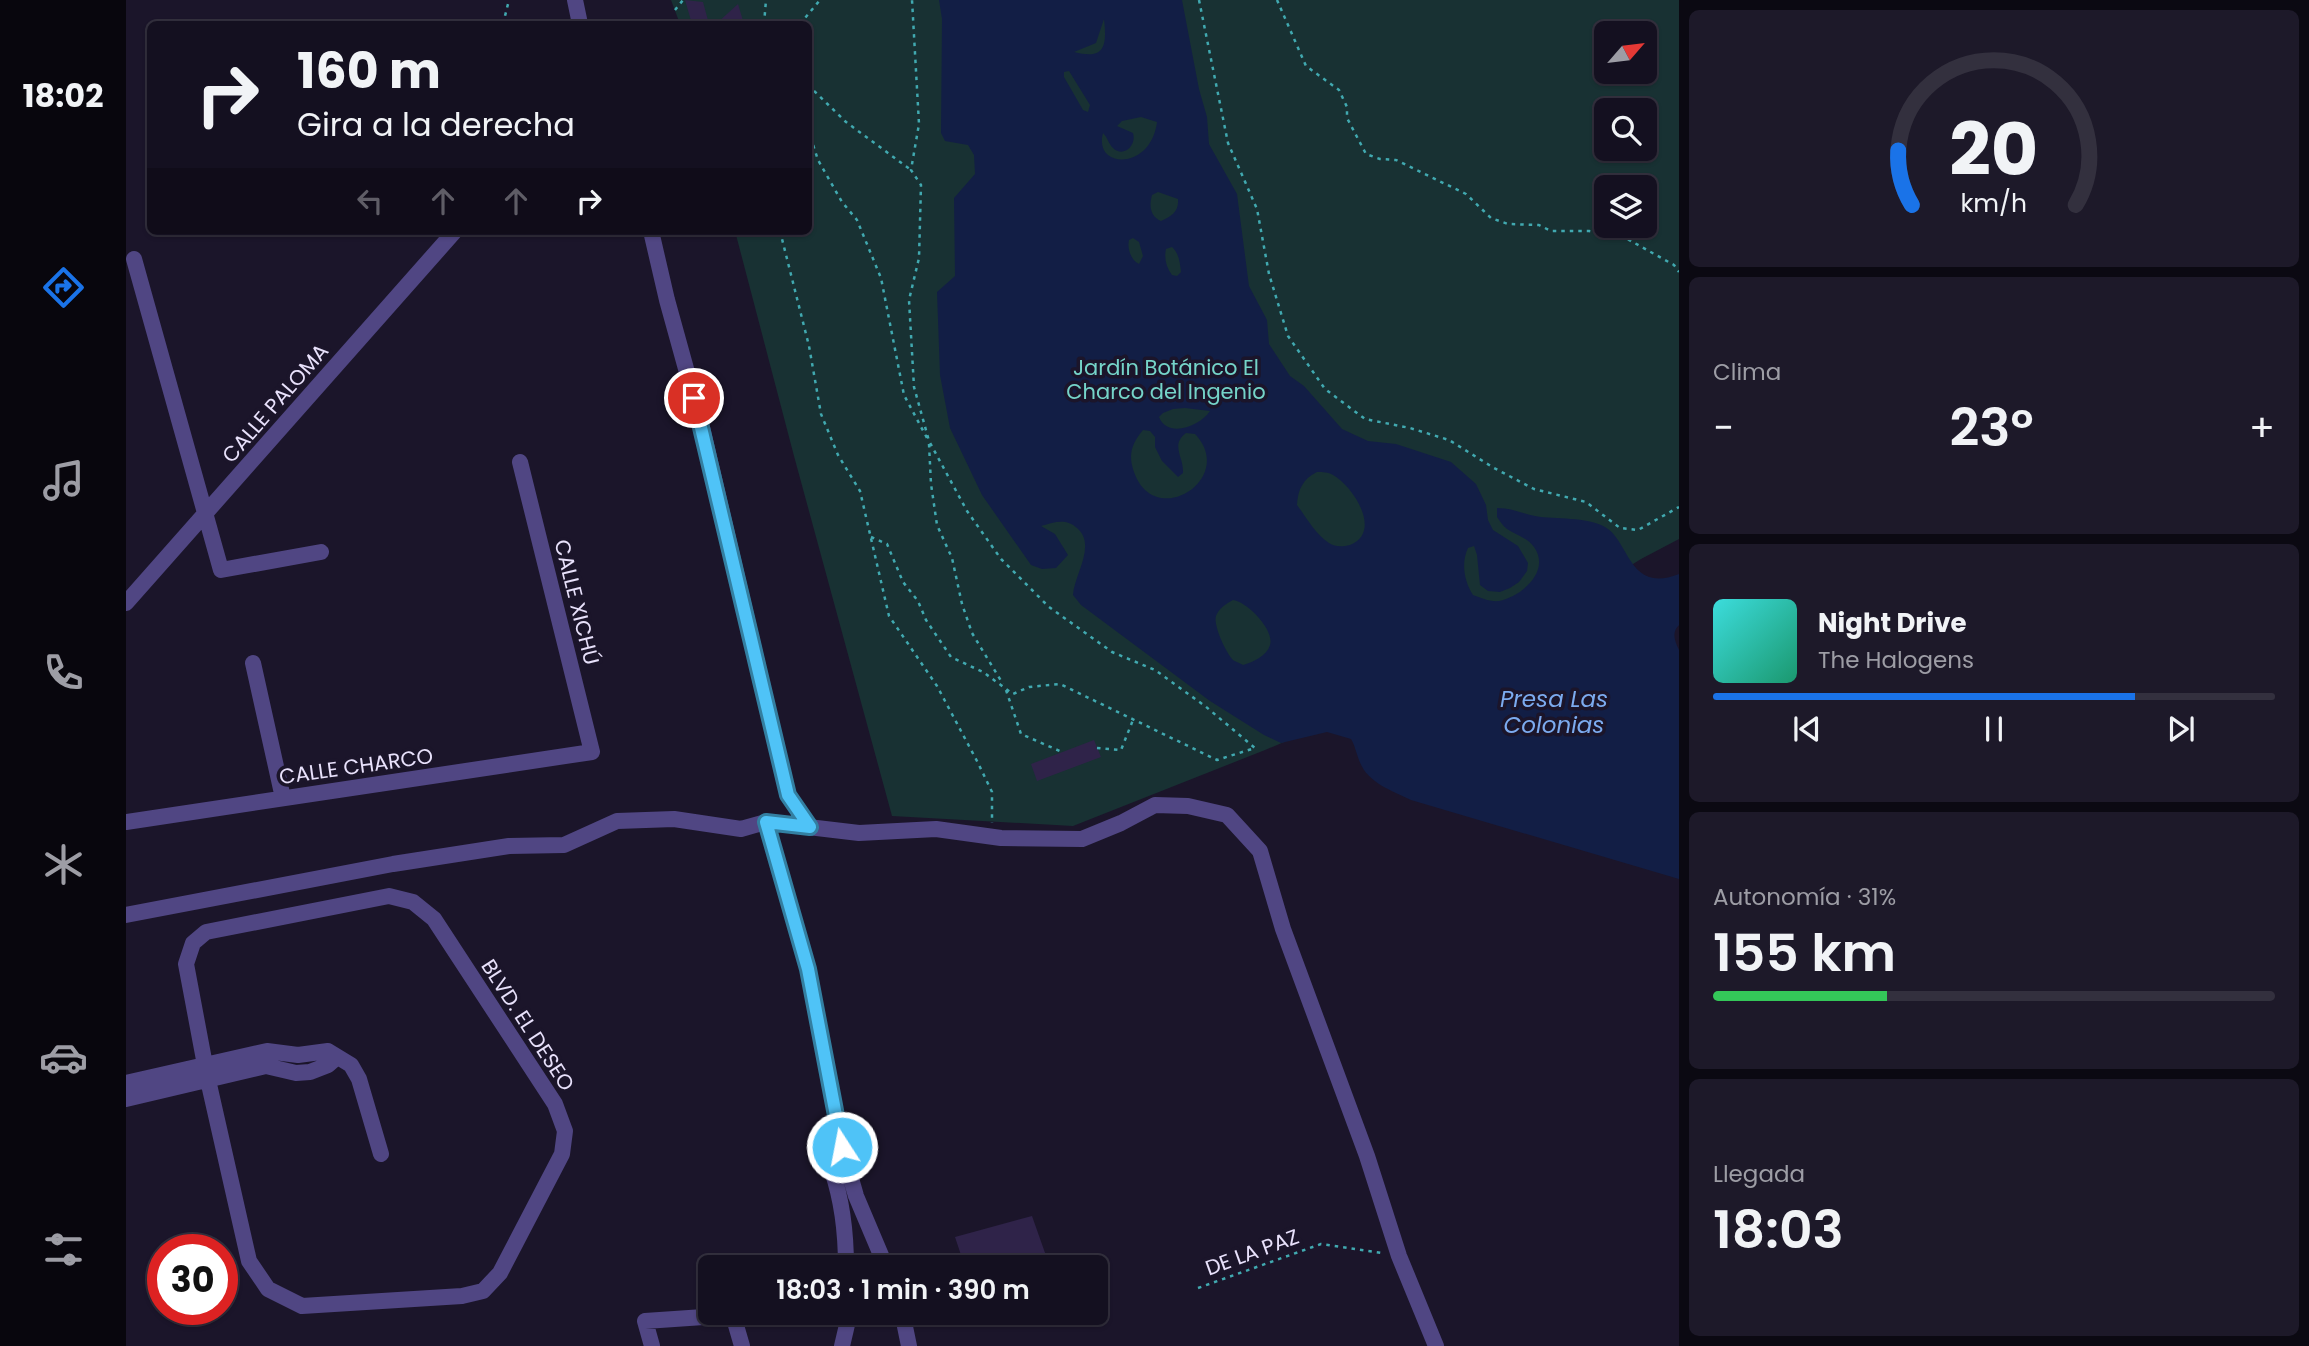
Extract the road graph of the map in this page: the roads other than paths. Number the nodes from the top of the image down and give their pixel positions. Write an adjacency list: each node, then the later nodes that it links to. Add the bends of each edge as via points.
1 (575, 0): 2 (street)
2 (579, 21)
3 (451, 235): 7 (street, CALLE PALOMA)
4 (651, 235): 15 (street, via 701,423 788,795)
5 (134, 259): 7 (street)
6 (520, 462): 11 (street, CALLE XICHÚ)
7 (206, 514): 8 (street, via 221,570); 9 (street, CALLE PALOMA)
8 (321, 552)
9 (126, 603)
10 (253, 663): 12 (street)
11 (592, 752): 12 (street, CALLE CHARCO)
12 (283, 798): 13 (street, CALLE CHARCO)
13 (126, 821)
14 (766, 822): 15 (street); 16 (street, via 741,829 674,819 617,821 564,845 509,846 405,862); 20 (street, via 808,969)
15 (810, 827): 30 (street, via 859,833 936,829 1001,838 1082,839 1155,805 1188,806 1227,815 1259,851 1399,1256)
16 (126, 915)
17 (206, 1072): 17 (street, BLVD. EL DESEO, via 186,964 193,943 206,932 389,896 413,902 434,919 555,1104 565,1131 562,1154 500,1273 483,1291 302,1306 268,1289 249,1261); 18 (street); 19 (street); 21 (street, via 267,1051 298,1055 328,1051 351,1065 359,1079)
18 (126, 1083)
19 (126, 1099)
20 (842, 1147): 22 (street, via 832,1171 845,1224); 23 (street)
21 (381, 1154)
22 (846, 1255)
23 (881, 1255)
24 (847, 1325): 28 (street)
25 (905, 1325): 29 (street)
26 (652, 1346): 27 (street, via 645,1321 733,1315)
27 (742, 1346)
28 (842, 1346)
29 (909, 1346)
30 (1436, 1346)

